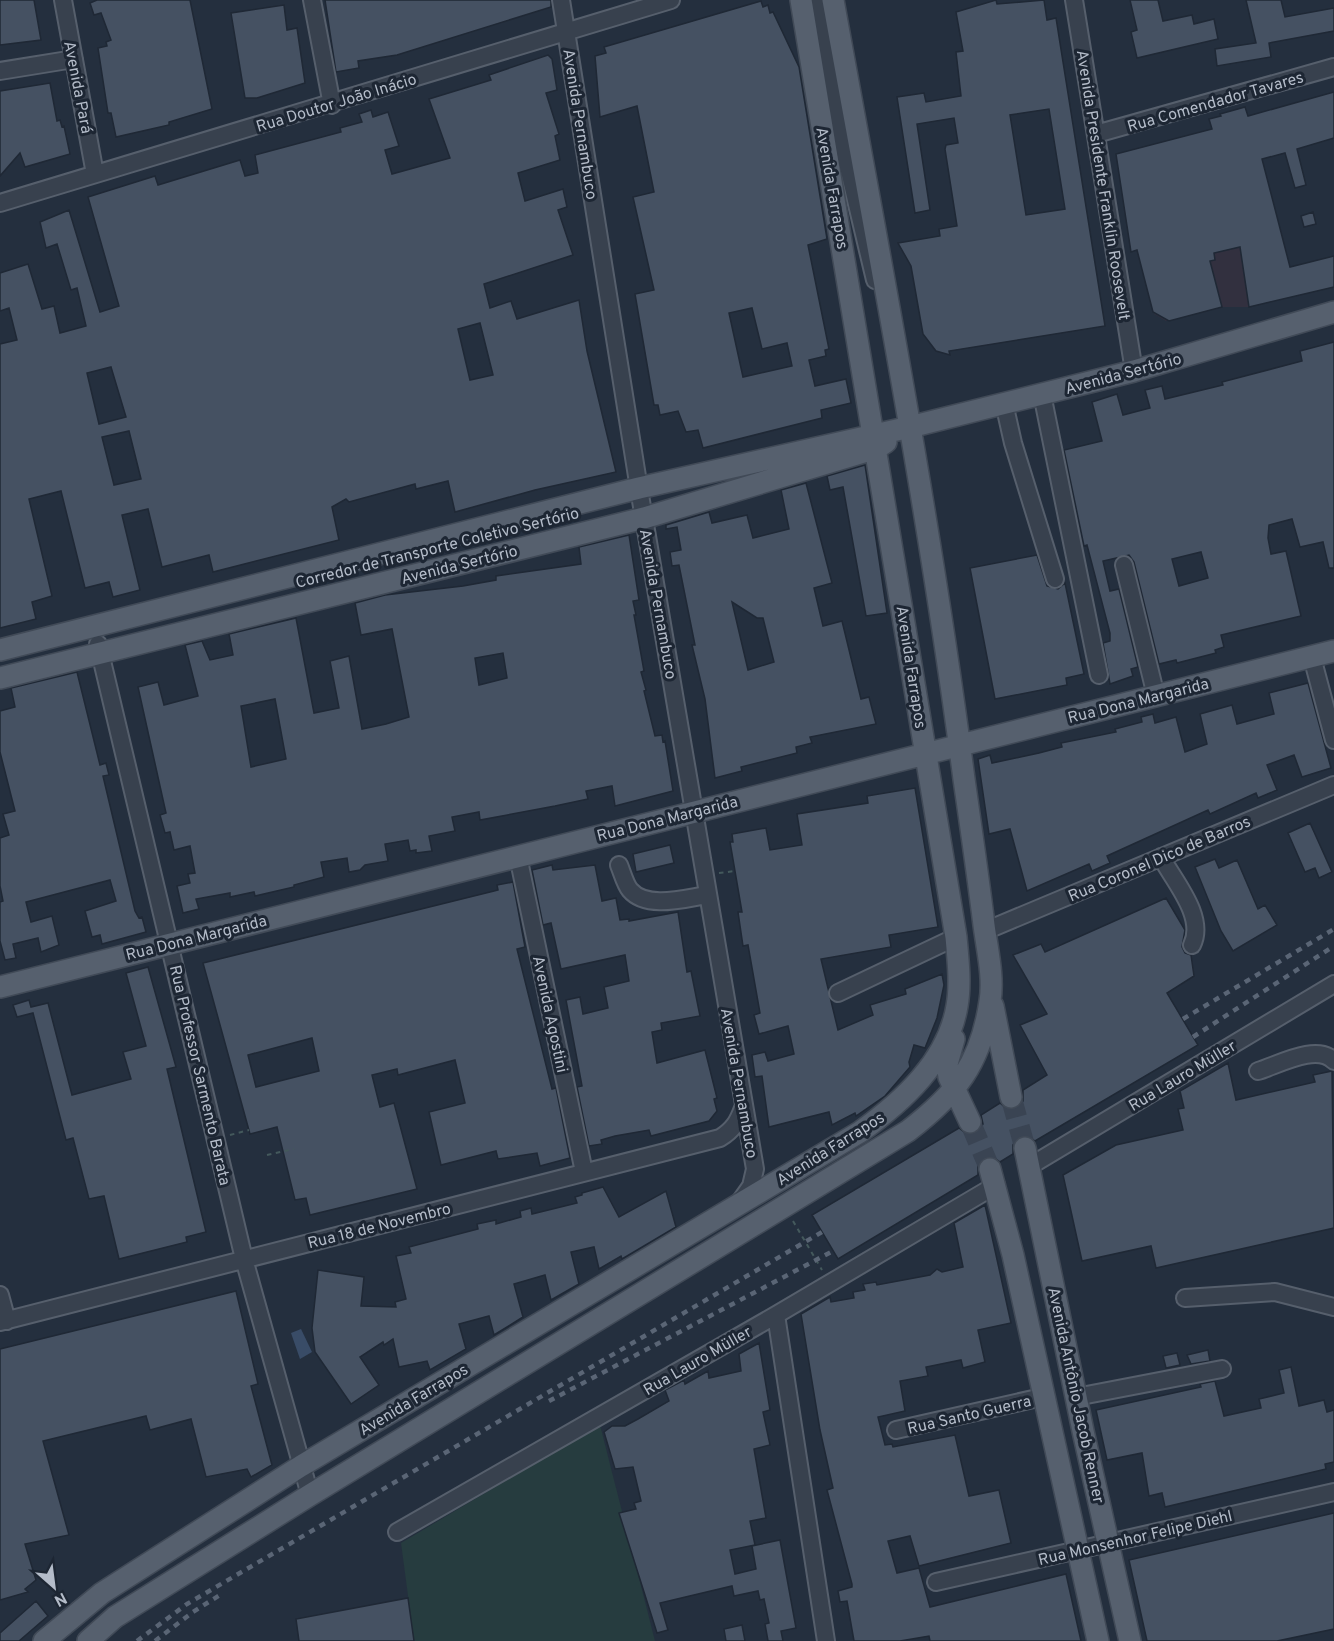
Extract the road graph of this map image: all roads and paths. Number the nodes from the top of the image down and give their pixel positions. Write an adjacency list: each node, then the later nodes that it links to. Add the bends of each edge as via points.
1 (63, 0): 10 (street, Avenida Pará)
2 (312, 0): 13 (street)
3 (561, 0): 9 (street, Avenida Pernambuco)
4 (671, 0): 9 (street, Rua Doutor João Inácio)
5 (801, 0): 18 (main road, Avenida Farrapos)
6 (817, 0): 14 (street)
7 (833, 0): 23 (main road, Avenida Farrapos)
8 (1074, 0): 15 (street, Avenida Presidente Franklin Roosevelt)
9 (567, 32): 13 (street, Rua Doutor João Inácio); 25 (street, Avenida Pernambuco)
10 (74, 59): 12 (street); 16 (street, Avenida Pará)
11 (1334, 67): 15 (street, Rua Comendador Tavares)
12 (0, 71)
13 (332, 105): 16 (street, Rua Doutor João Inácio)
14 (836, 116): 18 (street); 23 (street)
15 (1096, 135): 20 (street, Avenida Presidente Franklin Roosevelt)
16 (95, 174): 17 (street, Rua Doutor João Inácio)
17 (0, 203)
18 (845, 257): 24 (main road, Avenida Farrapos)
19 (1334, 312): 20 (main road, Avenida Sertório)
20 (1134, 371): 21 (main road, Avenida Sertório)
21 (1042, 394): 22 (main road, Avenida Sertório); 35 (street)
22 (1004, 403): 23 (main road, Avenida Sertório); 28 (street)
23 (909, 427): 24 (main road, Avenida Sertório); 39 (main road, Avenida Farrapos)
24 (875, 440): 25 (main road, Avenida Sertório); 26 (main road, Avenida Sertório); 40 (main road, Avenida Farrapos)
25 (640, 492): 26 (street, Avenida Pernambuco); 30 (main road, Avenida Sertório); 33 (street, Corredor de Transporte Coletivo Sertório)
26 (644, 518): 29 (main road, Avenida Sertório); 42 (street, Avenida Pernambuco)
27 (1124, 565): 37 (street)
28 (1055, 579)
29 (99, 648): 34 (street); 36 (main road, Avenida Sertório); 49 (street, Rua Professor Sarmento Barata)
30 (0, 650)
31 (1334, 651): 32 (main road, Rua Dona Margarida)
32 (1312, 657): 37 (main road, Rua Dona Margarida); 38 (street)
33 (0, 658)
34 (0, 669)
35 (1099, 675)
36 (0, 678)
37 (1155, 696): 39 (main road, Rua Dona Margarida)
38 (1334, 740)
39 (960, 745): 40 (main road, Rua Dona Margarida); 47 (main road, Avenida Farrapos)
40 (926, 753): 42 (main road, Rua Dona Margarida); 48 (main road, Avenida Farrapos)
41 (1334, 785): 44 (street, Rua Coronel Dico de Barros)
42 (693, 812): 43 (main road, Rua Dona Margarida); 46 (street, Avenida Pernambuco)
43 (518, 856): 49 (main road, Rua Dona Margarida); 67 (street, Avenida Agostini)
44 (1161, 857): 47 (street, Rua Coronel Dico de Barros); 50 (street, via 1194,916 1197,928)
45 (619, 865): 46 (street, via 631,891 643,897 660,902)
46 (707, 895): 60 (street, Avenida Pernambuco)
47 (985, 931): 54 (main road, Avenida Farrapos)
48 (956, 937): 53 (street); 55 (main road, Avenida Farrapos)
49 (170, 944): 52 (main road, Rua Dona Margarida); 63 (street, Rua Professor Sarmento Barata)
50 (1192, 945)
51 (1334, 984): 66 (street, Rua Lauro Müller)
52 (0, 987)
53 (838, 993)
54 (991, 998): 58 (main road, Avenida Farrapos, via 978,1046); 59 (main road)
55 (955, 1017): 58 (main road, via 955,1037 947,1064); 69 (main road, Avenida Farrapos, via 923,1076 890,1111)
56 (1334, 1061): 57 (street, via 1316,1053)
57 (1258, 1071)
58 (956, 1090): 62 (main road, Avenida Farrapos); 62 (main road, via 970,1122 938,1120)
59 (1011, 1096)
60 (743, 1108): 67 (street, Rua 18 de Novembro, via 730,1131 720,1138); 69 (street, Avenida Pernambuco, via 755,1169 751,1186)
61 (249, 1130): 63 (path)
62 (908, 1131): 70 (main road, Avenida Farrapos)
63 (216, 1138): 73 (street, Rua Professor Sarmento Barata)
64 (294, 1149): 65 (path)
65 (267, 1155)
66 (1027, 1157): 71 (main road, Avenida Antônio Jacob Renner)
67 (584, 1172): 73 (street, Rua 18 de Novembro)
68 (993, 1177): 72 (main road, Avenida Antônio Jacob Renner); 74 (street, Rua Lauro Müller)
69 (739, 1204): 86 (main road, Avenida Farrapos)
70 (784, 1206): 74 (path); 89 (main road, Avenida Farrapos)
71 (1047, 1249): 72 (main road); 82 (main road, Avenida Antônio Jacob Renner)
72 (1013, 1255): 81 (main road, Avenida Antônio Jacob Renner)
73 (244, 1259): 79 (street, Rua 18 de Novembro); 86 (street, Rua Professor Sarmento Barata)
74 (830, 1283): 78 (street, Rua Lauro Müller)
75 (0, 1296): 79 (street)
76 (1185, 1298): 77 (street, via 1275,1292)
77 (1334, 1307)
78 (776, 1315): 91 (street, Rua Lauro Müller); 97 (street)
79 (4, 1321)
80 (1222, 1368): 82 (street)
81 (1042, 1397): 83 (street, Rua Santo Guerra); 85 (main road, Avenida Antônio Jacob Renner)
82 (1076, 1397): 84 (main road, Avenida Antônio Jacob Renner)
83 (897, 1430)
84 (1083, 1431): 85 (main road, via 1070,1443); 87 (main road, Avenida Antônio Jacob Renner)
85 (1052, 1436): 90 (main road, Avenida Antônio Jacob Renner)
86 (302, 1466): 89 (street, Rua Professor Sarmento Barata); 95 (main road, Avenida Farrapos, via 102,1593)
87 (1097, 1491): 90 (main road, via 1080,1485); 92 (main road, Avenida Antônio Jacob Renner)
88 (1334, 1492): 92 (street, Rua Monsenhor Felipe Diehl)
89 (310, 1495): 96 (main road, Avenida Farrapos, via 115,1617)
90 (1065, 1497): 93 (main road, Avenida Antônio Jacob Renner)
91 (397, 1532)
92 (1108, 1543): 93 (street, Rua Monsenhor Felipe Diehl); 99 (main road, Avenida Antônio Jacob Renner)
93 (1077, 1550): 94 (street, Rua Monsenhor Felipe Diehl); 98 (main road, Avenida Antônio Jacob Renner)
94 (936, 1582)
95 (44, 1641)
96 (88, 1641)
97 (826, 1641)
98 (1098, 1641)
99 (1130, 1641)

